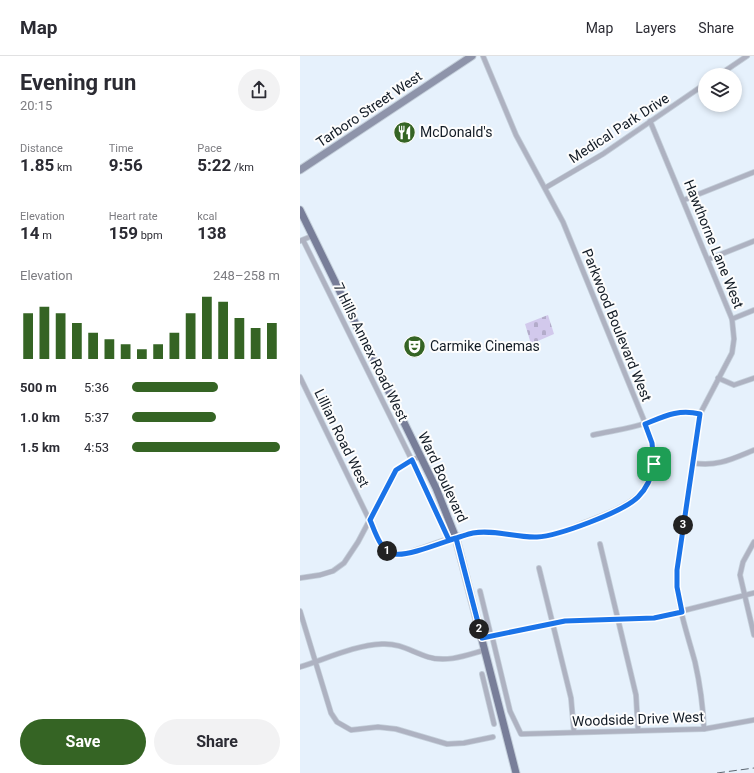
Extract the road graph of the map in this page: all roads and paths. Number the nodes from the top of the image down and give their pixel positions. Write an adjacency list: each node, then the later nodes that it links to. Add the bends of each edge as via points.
1 (472, 56): 7 (main road, Tarboro Street West)
2 (483, 56): 9 (street, Parkwood Boulevard West, via 516,135)
3 (747, 56): 4 (street)
4 (729, 68)
5 (698, 89): 6 (street, Medical Park Drive)
6 (650, 121): 9 (street, Medical Park Drive, via 603,154); 10 (street, Hawthorne Lane West)
7 (300, 170)
8 (754, 172): 10 (street)
9 (545, 188): 22 (street, Parkwood Boulevard West, via 574,248)
10 (684, 200): 15 (street, Hawthorne Lane West)
11 (300, 210): 12 (main road, Ward Boulevard)
12 (312, 236): 13 (street); 25 (main road, Ward Boulevard)
13 (302, 240): 26 (street, 7 Hills Annex Road West)
14 (754, 241): 15 (street)
15 (709, 259): 17 (street, Hawthorne Lane West)
16 (754, 310): 17 (street)
17 (732, 319): 19 (street, Hawthorne Lane West, via 732,353)
18 (300, 377): 28 (street, Lillian Road West)
19 (718, 378): 20 (street, via 734,385); 21 (street, Hawthorne Lane West)
20 (754, 378)
21 (700, 414): 22 (street, via 678,412); 27 (street, Hawthorne Lane West)
22 (645, 424): 23 (street); 29 (street, Parkwood Boulevard West, via 653,447 653,469 643,491 626,506 562,532 542,537 481,532)
23 (594, 435)
24 (754, 450): 27 (street, via 719,464)
25 (420, 456): 26 (street); 29 (main road, Ward Boulevard)
26 (412, 460): 28 (street, via 396,470); 29 (street, 7 Hills Annex Road West)
27 (693, 463): 38 (street, Hawthorne Lane West, via 677,570 677,587)
28 (370, 520): 29 (street, Lillian Road West, via 385,548 394,554 407,553); 33 (street, via 344,563 320,575)
29 (453, 539): 43 (main road, Ward Boulevard)
30 (754, 542): 36 (street, via 741,567)
31 (600, 544): 39 (street)
32 (539, 568): 40 (street)
33 (300, 578)
34 (480, 591): 42 (street)
35 (754, 593): 36 (street)
36 (744, 596): 38 (street); 41 (street)
37 (300, 611): 45 (street)
38 (682, 612): 39 (street, via 654,618); 52 (street, Hawthorne Lane West, via 698,674)
39 (618, 620): 40 (street); 53 (street, via 636,695)
40 (553, 623): 42 (street); 54 (street, via 571,698)
41 (754, 635)
42 (492, 636): 43 (street); 54 (street, Woodside Drive West, via 510,711 522,734)
43 (482, 638): 44 (main road, Ward Boulevard)
44 (485, 650): 45 (street, via 452,659 440,659 427,657 402,646 383,644); 48 (main road, Ward Boulevard)
45 (316, 662): 46 (street); 55 (street, via 331,713 337,722 346,728 396,729 447,744)
46 (300, 667)
47 (482, 674): 49 (street)
48 (495, 690): 49 (street); 56 (main road, Ward Boulevard)
49 (486, 692): 51 (street)
50 (754, 720): 52 (street, Woodside Drive West)
51 (494, 724)
52 (704, 729): 53 (street, Woodside Drive West)
53 (638, 730): 54 (street, Woodside Drive West)
54 (574, 732)
55 (493, 737)
56 (515, 771)

